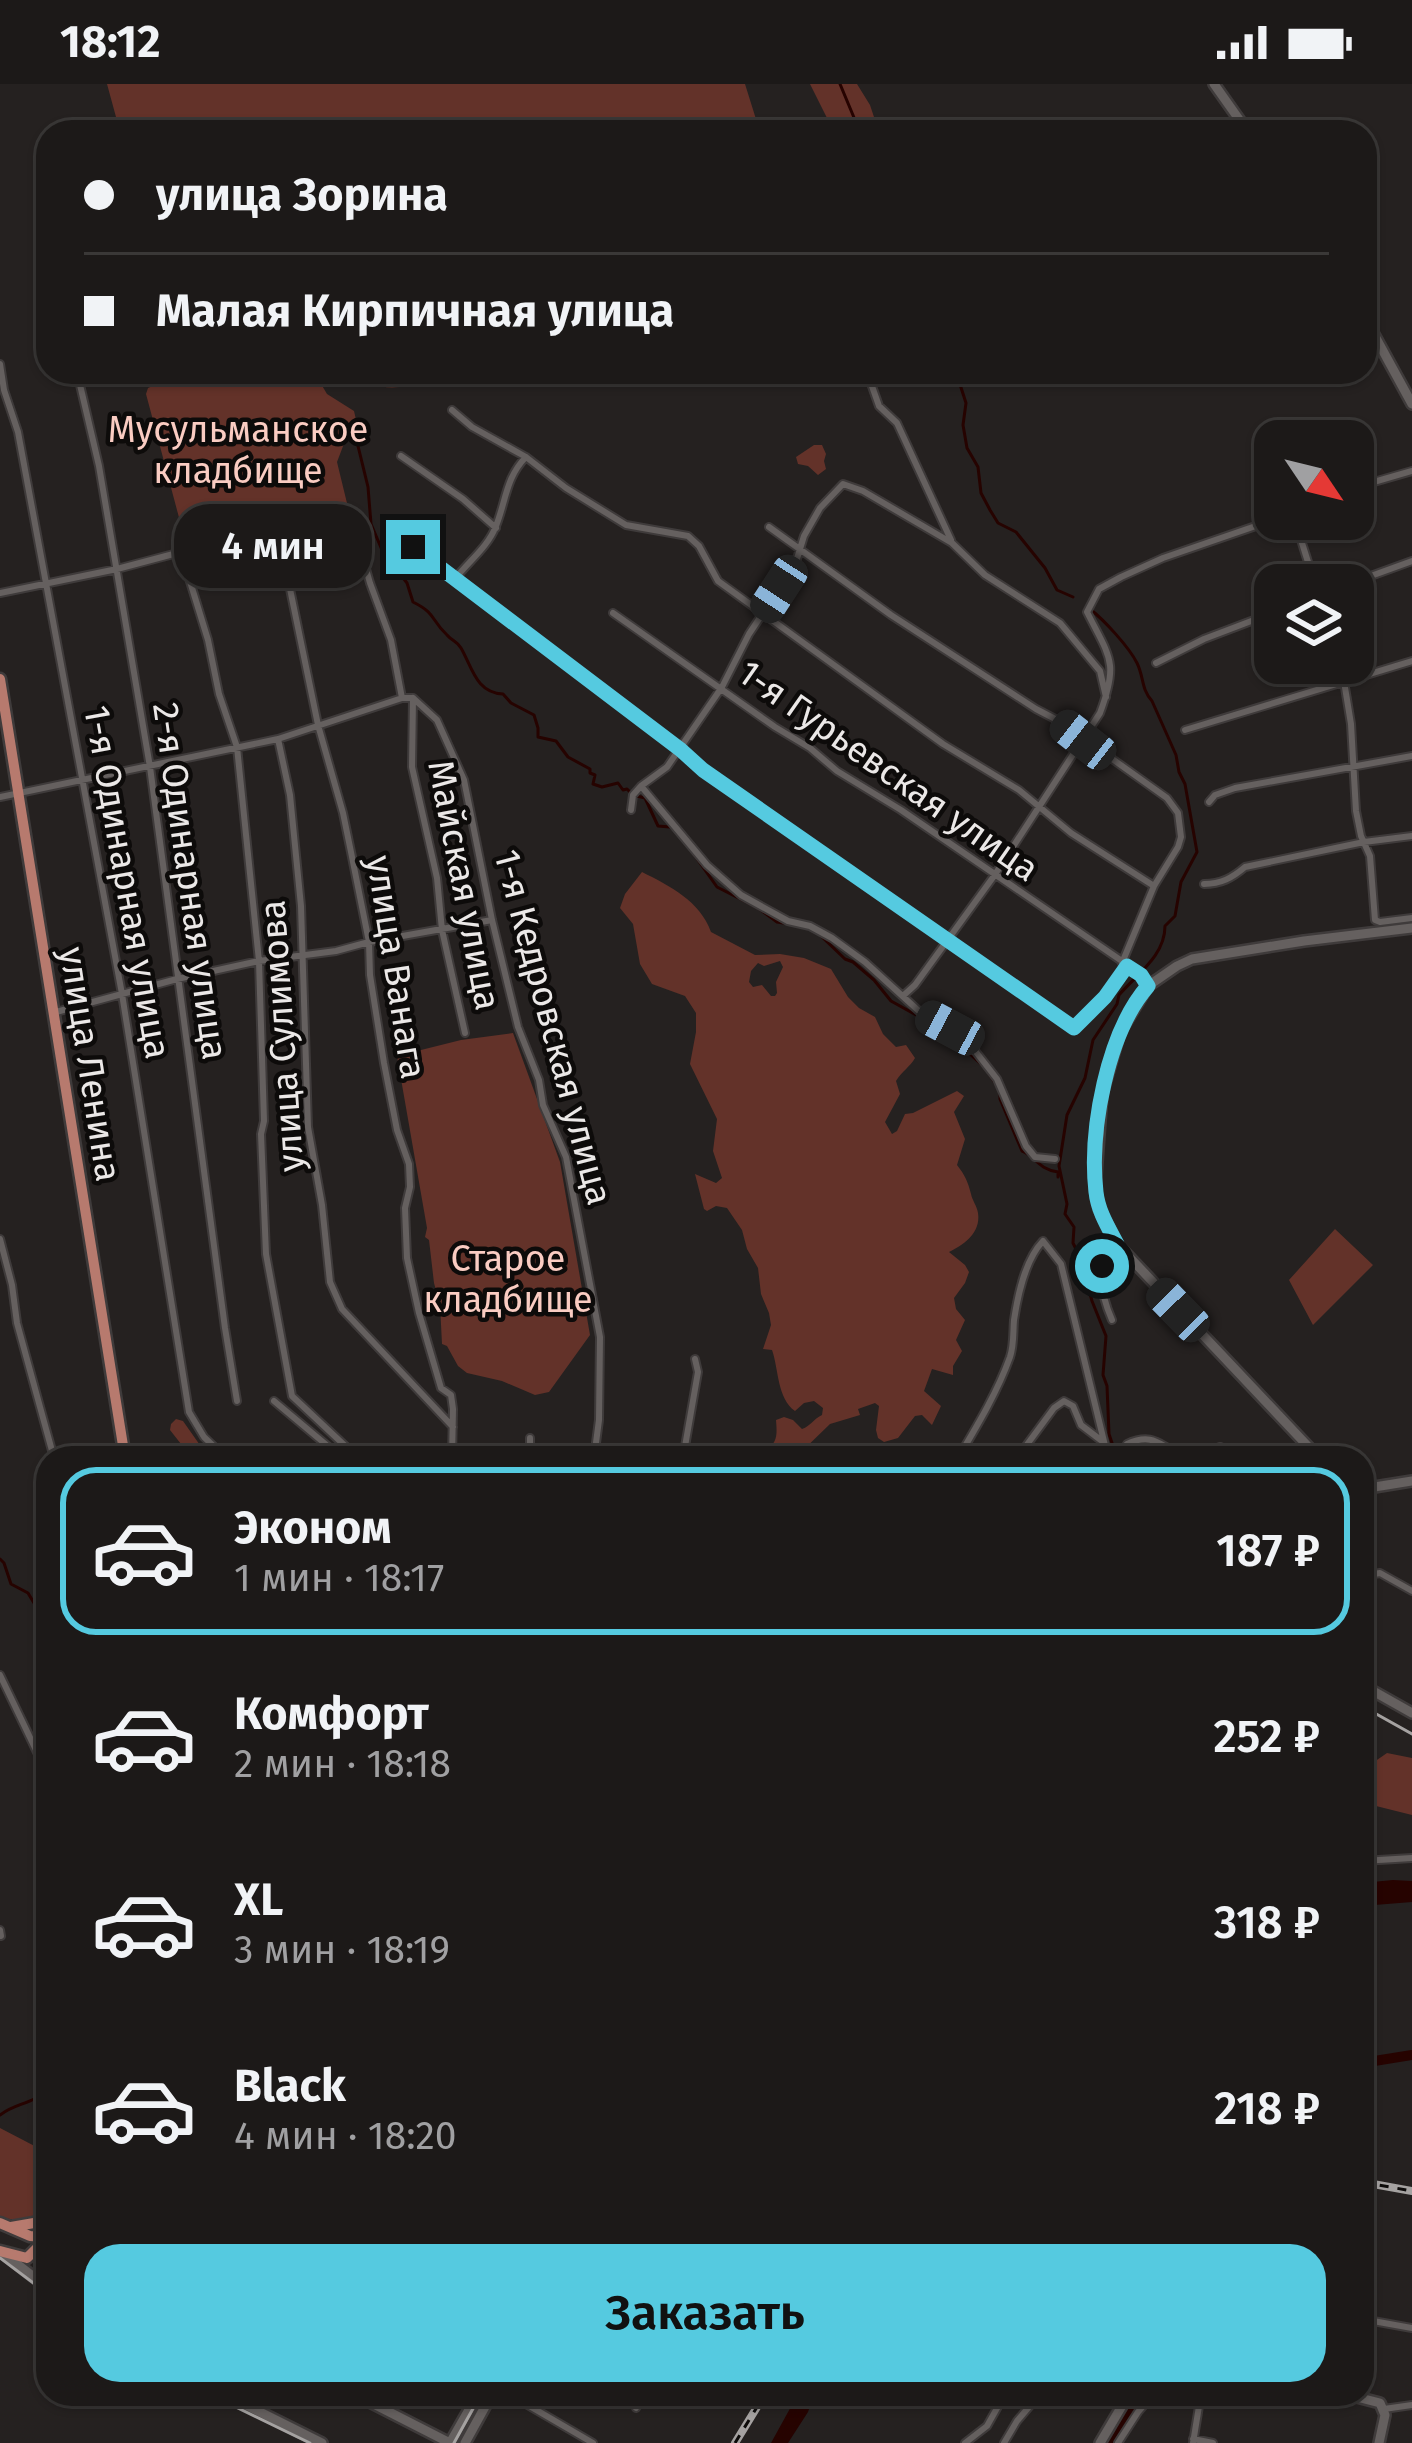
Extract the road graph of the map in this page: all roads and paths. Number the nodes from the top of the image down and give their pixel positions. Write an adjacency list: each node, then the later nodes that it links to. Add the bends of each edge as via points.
1 (1214, 84): 2 (main road)
2 (1240, 120)
3 (1377, 340): 7 (main road)
4 (0, 364): 25 (street, 1-я Одинарная улица)
5 (80, 384): 22 (street, 2-я Одинарная улица)
6 (871, 384): 16 (street)
7 (1409, 399)
8 (452, 410): 10 (street)
9 (401, 456): 15 (street)
10 (526, 457): 15 (street); 28 (street, via 626,525 688,536 718,581)
11 (1412, 471): 12 (street)
12 (1374, 482)
13 (769, 527): 20 (street)
14 (1254, 527): 37 (street, via 1099,589 1088,609 1112,667)
15 (496, 528): 24 (street)
16 (952, 543): 20 (street, via 843,484); 37 (street, via 985,575 1060,623 1100,671)
17 (275, 544): 40 (street, улица Ванага)
18 (413, 547): 24 (street)
19 (360, 548): 38 (street)
20 (799, 549): 28 (street); 43 (street)
21 (1412, 561): 23 (street)
22 (117, 569): 25 (street); 44 (street, via 181,552); 47 (street, 2-я Одинарная улица)
23 (1374, 575)
24 (454, 579): 45 (street)
25 (45, 583): 26 (street); 49 (street, 1-я Одинарная улица)
26 (0, 593)
27 (613, 613): 36 (street, 1-я Гурьевская улица)
28 (764, 613): 36 (street); 54 (street)
29 (1254, 620): 30 (street)
30 (1156, 662)
31 (1412, 662): 32 (street)
32 (1374, 673)
33 (0, 679): 51 (main road, улица Ленина)
34 (1336, 684): 41 (street)
35 (1346, 684): 48 (street)
36 (722, 688): 45 (street); 58 (street, 1-я Гурьевская улица)
37 (1106, 697): 43 (street)
38 (402, 698): 39 (street); 40 (street)
39 (413, 698): 62 (street, 1-я Кедровская улица, via 437,720 464,780); 64 (street, Майская улица, via 412,767)
40 (318, 724): 42 (street); 66 (street, улица Ванага)
41 (1185, 730)
42 (278, 739): 44 (street); 67 (street, улица Сулимова)
43 (1083, 740): 54 (street); 60 (street, via 1178,813 1178,847)
44 (237, 747): 47 (street); 68 (street)
45 (681, 750): 50 (street); 65 (street)
46 (1412, 755): 48 (street)
47 (150, 767): 49 (street); 70 (street, 2-я Одинарная улица)
48 (1352, 767): 53 (street, via 1235,788); 57 (street)
49 (84, 780): 51 (street); 72 (street, 1-я Одинарная улица)
50 (641, 786): 55 (street); 73 (street, via 741,895 832,938)
51 (19, 794): 52 (street); 74 (main road, улица Ленина)
52 (0, 797)
53 (1209, 802)
54 (1040, 805): 58 (street); 60 (street)
55 (631, 810)
56 (1412, 836): 57 (street)
57 (1364, 842): 59 (street, via 1245,867); 61 (street, via 1375,920)
58 (994, 876): 65 (street); 69 (street, 1-я Гурьевская улица)
59 (1204, 884)
60 (1154, 886): 69 (street)
61 (1412, 918)
62 (492, 920): 64 (street); 94 (street, 1-я Кедровская улица, via 518,1027 566,1157 600,1336)
63 (1412, 928): 71 (main road, via 1213,955 1177,965)
64 (442, 930): 66 (street); 75 (street, Майская улица)
65 (948, 939): 69 (street, via 1074,1028); 73 (street)
66 (369, 942): 67 (street); 83 (street, улица Ванага, via 384,1063 409,1164 407,1258 441,1388 451,1395)
67 (303, 954): 68 (street); 83 (street, улица Сулимова, via 308,1126 330,1282 343,1309)
68 (259, 961): 70 (street); 91 (street, via 266,1254 292,1396)
69 (1131, 969): 71 (street)
70 (177, 979): 72 (street); 81 (street, 2-я Одинарная улица)
71 (1148, 986): 78 (main road, via 1120,1032 1102,1094 1095,1189)
72 (122, 994): 74 (street); 89 (street, 1-я Одинарная улица, via 189,1412)
73 (904, 994): 76 (street, via 969,1043 997,1079 1026,1146)
74 (52, 1013): 88 (main road, улица Ленина)
75 (465, 1033)
76 (1054, 1159)
77 (0, 1239): 87 (street)
78 (1117, 1244): 79 (street, via 1102,1266); 99 (main road)
79 (1112, 1320)
80 (695, 1359): 95 (street)
81 (237, 1401)
82 (274, 1401): 90 (street)
83 (453, 1427): 92 (street)
84 (530, 1438): 93 (street)
85 (1105, 1444): 96 (street, via 1061,1264 1042,1241 1026,1270 1010,1357); 97 (street, via 1064,1401)
86 (1127, 1444): 98 (street, via 1150,1438)
87 (51, 1446)
88 (123, 1446)
89 (213, 1446)
90 (328, 1446)
91 (345, 1446)
92 (452, 1446)
93 (530, 1446)
94 (596, 1446)
95 (685, 1446)
96 (965, 1446)
97 (1026, 1446)
98 (1165, 1446)
99 (1308, 1446)
100 (1412, 1481): 101 (main road)
101 (1374, 1487)
102 (1374, 1575): 103 (street)
103 (1412, 1591)
104 (0, 1675): 107 (street)
105 (1374, 1693): 106 (main road)
106 (1412, 1713)
107 (36, 1749)
108 (1412, 1858): 109 (street)
109 (1374, 1860)
110 (36, 2222): 111 (main road)
111 (4, 2225): 112 (main road)
112 (36, 2236)
113 (36, 2245): 114 (main road, via 27,2258)
114 (1, 2252): 115 (main road)
115 (36, 2279)
116 (1374, 2321): 117 (street)
117 (1412, 2329)
118 (1374, 2401): 130 (main road)
119 (1412, 2405): 130 (street)
120 (248, 2406): 132 (main road)
121 (378, 2406): 133 (main road)
122 (471, 2406): 133 (main road)
123 (485, 2406): 134 (main road)
124 (530, 2406): 135 (street)
125 (998, 2406): 136 (street)
126 (1030, 2406): 137 (street)
127 (1122, 2406): 138 (main road)
128 (1145, 2406): 139 (street)
129 (1199, 2406): 131 (street)
130 (1384, 2409): 141 (main road)
131 (1193, 2441): 140 (street)
132 (322, 2443)
133 (450, 2443)
134 (465, 2443)
135 (593, 2443)
136 (964, 2443)
137 (1004, 2443)
138 (1100, 2443)
139 (1118, 2443)
140 (1213, 2443)
141 (1379, 2443)

